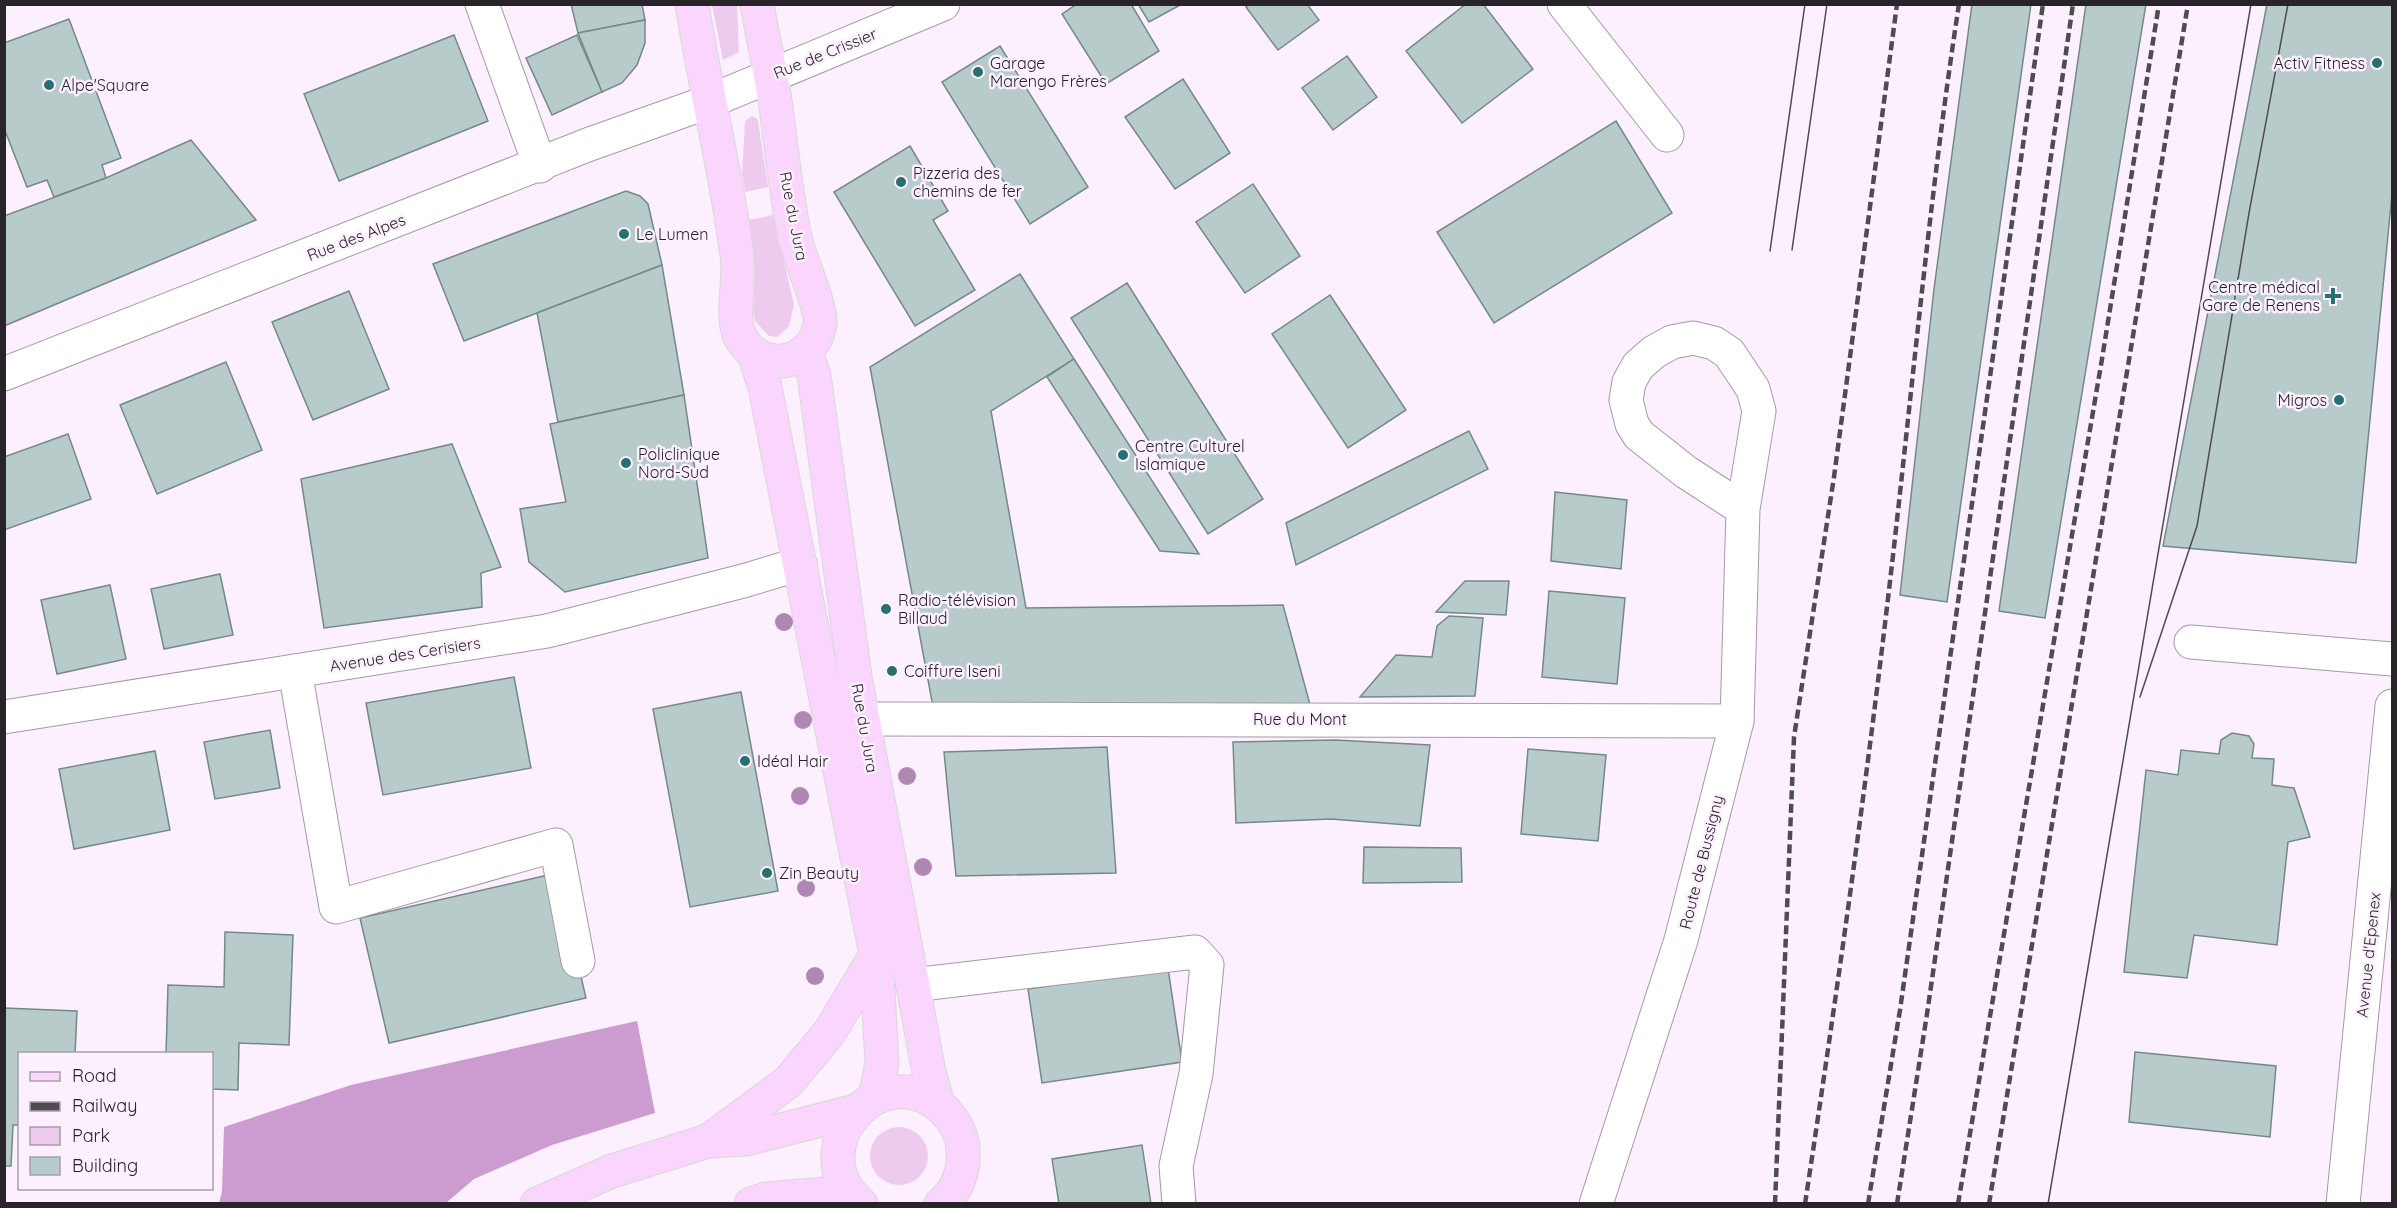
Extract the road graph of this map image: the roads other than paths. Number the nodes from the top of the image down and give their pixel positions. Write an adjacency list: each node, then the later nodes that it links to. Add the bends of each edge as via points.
1 (482, 4): 9 (street)
2 (692, 4): 7 (main road, Rue du Jura)
3 (757, 4): 6 (main road, Rue du Jura)
4 (943, 4): 6 (street, Rue de Crissier)
5 (1564, 4): 8 (street)
6 (770, 75): 7 (street, Rue de Crissier); 10 (main road, Rue du Jura, via 795,239 820,309 816,336)
7 (708, 102): 9 (street, Rue des Alpes); 11 (main road, Rue du Jura, via 740,270 736,326 744,344)
8 (1667, 135)
9 (540, 166): 12 (street, Rue des Alpes)
10 (805, 351): 11 (main road, via 774,361); 20 (main road, Rue du Jura, via 814,375)
11 (754, 354): 14 (main road, Rue du Jura, via 765,387)
12 (4, 374)
13 (1743, 509): 13 (street, Route de Bussigny, via 1759,411 1753,389 1729,353 1714,343 1693,338 1672,342 1638,366 1629,382 1626,400 1632,424 1686,472); 21 (street, Route de Bussigny)
14 (800, 564): 17 (street, Avenue des Cerisiers, via 547,631); 22 (main road, Rue du Jura)
15 (2192, 642): 16 (street)
16 (2392, 659)
17 (295, 671): 19 (street, Avenue des Cerisiers); 23 (street, via 336,907 556,845)
18 (2392, 706): 34 (street, Avenue d'Epenex)
19 (4, 717)
20 (863, 719): 21 (street, Rue du Mont); 24 (main road, Rue du Jura)
21 (1737, 721): 33 (street, Route de Bussigny, via 1680,940)
22 (876, 955): 26 (main road, Rue du Jura, via 882,1063); 27 (main road, via 829,1033 788,1082)
23 (578, 962)
24 (913, 985): 25 (main road, Rue du Jura); 32 (street, via 1195,952 1207,965 1196,1074 1176,1166)
25 (938, 1104): 26 (main road, via 908,1093 891,1093); 31 (main road, via 955,1123 963,1142 964,1164 958,1184)
26 (865, 1105): 27 (main road, via 746,1139); 28 (main road, Rue du Jura, via 845,1125 838,1159 841,1176)
27 (708, 1141): 29 (main road, via 612,1171)
28 (855, 1198): 30 (main road, via 765,1199)
29 (537, 1203)
30 (751, 1203)
31 (944, 1203)
32 (1179, 1203)
33 (1596, 1203)
34 (2343, 1203)

